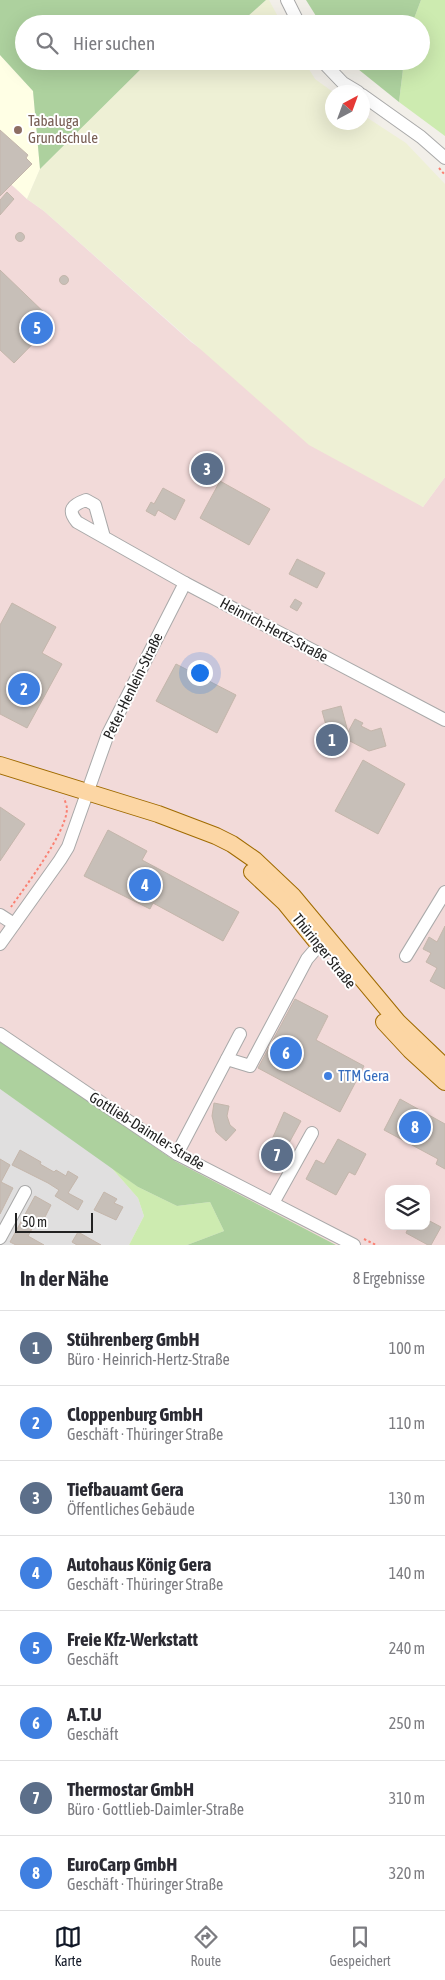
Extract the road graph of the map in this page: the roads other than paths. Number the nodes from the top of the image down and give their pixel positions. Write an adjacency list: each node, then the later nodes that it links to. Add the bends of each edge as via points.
1 (287, 0): 2 (street)
2 (294, 15)
3 (331, 70): 4 (street)
4 (346, 85)
5 (370, 101): 6 (street, via 421,136)
6 (445, 158)
7 (104, 537): 8 (street, Heinrich-Hertz-Straße)
8 (185, 582): 9 (street, Heinrich-Hertz-Straße); 11 (street, Peter-Henlein-Straße, via 112,725)
9 (445, 720)
10 (0, 766): 11 (main road, Thüringer Straße)
11 (87, 792): 13 (street, Peter-Henlein-Straße, via 68,847); 14 (main road, Thüringer Straße, via 196,829 268,886)
12 (445, 892): 16 (street)
13 (6, 919): 15 (street, Peter-Henlein-Straße)
14 (323, 941): 19 (street, via 307,959 250,1066); 20 (main road, Thüringer Straße); 21 (main road, Thüringer Straße, via 389,1028)
15 (0, 944)
16 (406, 956)
17 (0, 1034): 23 (street, Gottlieb-Daimler-Straße)
18 (240, 1034): 19 (street)
19 (227, 1059): 23 (street)
20 (445, 1067)
21 (445, 1082)
22 (312, 1133): 25 (street)
23 (177, 1154): 25 (street, Gottlieb-Daimler-Straße)
24 (25, 1192): 26 (street)
25 (273, 1203): 27 (street, Gottlieb-Daimler-Straße)
26 (0, 1238)
27 (354, 1245)

